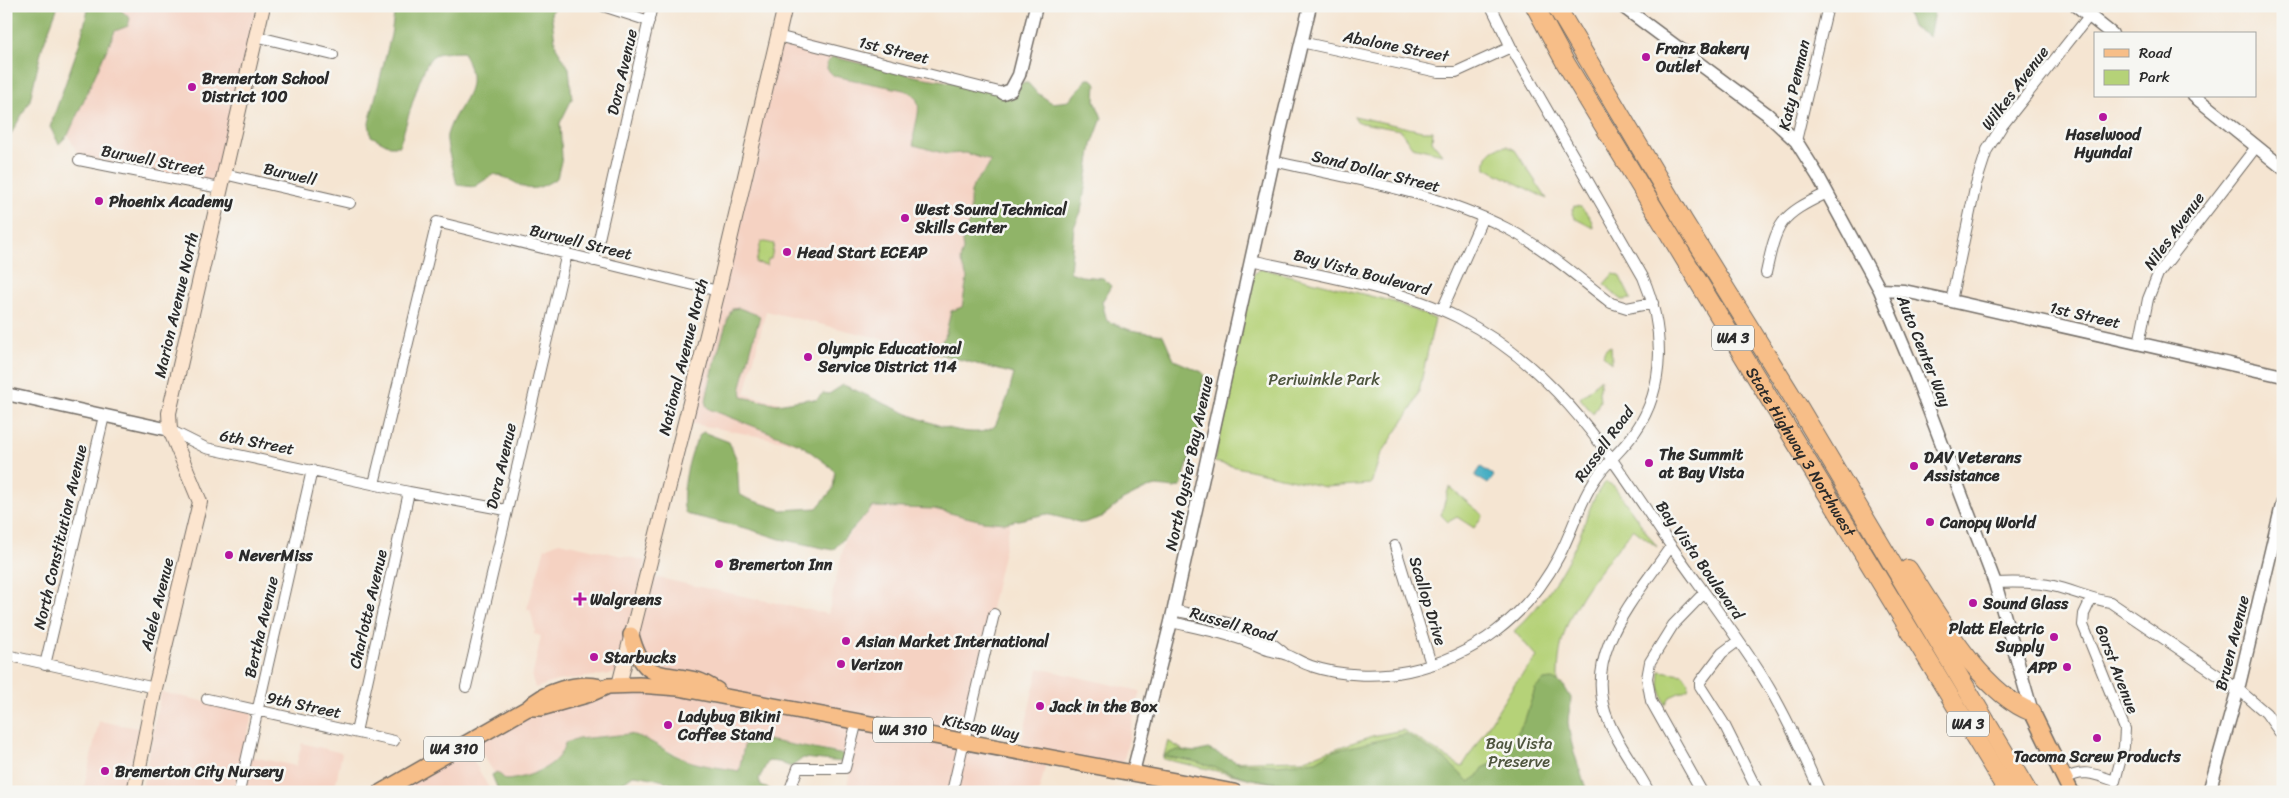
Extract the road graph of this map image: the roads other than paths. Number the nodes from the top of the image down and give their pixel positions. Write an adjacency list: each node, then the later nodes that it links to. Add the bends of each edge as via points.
1 (263, 6): 16 (main road)
2 (603, 6): 14 (street)
3 (652, 6): 14 (street, Dora Avenue)
4 (785, 6): 17 (main road, National Avenue North)
5 (1036, 6): 21 (street, via 1019,76 1011,90)
6 (1310, 6): 18 (street, North Oyster Bay Avenue)
7 (1490, 6): 19 (street, Russell Road)
8 (1556, 6): 45 (highway, State Highway 3 Northwest / WA 3)
9 (1622, 6): 23 (street, Auto Center Way, via 1767,114)
10 (1828, 6): 23 (street, Katy Penman)
11 (2077, 6): 13 (street)
12 (1536, 10): 64 (highway, State Highway 3 Northwest / WA 3)
13 (2089, 16): 15 (street); 39 (street, Wilkes Avenue, via 2002,126 1987,150 1976,184)
14 (649, 21): 35 (street, Dora Avenue)
15 (2109, 32)
16 (255, 36): 20 (street); 28 (main road)
17 (778, 36): 21 (street, 1st Street); 38 (main road, National Avenue North)
18 (1301, 42): 19 (street, Abalone Street, via 1438,72 1456,72); 26 (street, North Oyster Bay Avenue)
19 (1511, 47): 40 (street, Russell Road, via 1643,277)
20 (334, 55)
21 (1003, 93)
22 (2196, 98): 24 (street)
23 (1796, 141): 30 (street, Auto Center Way)
24 (2256, 146): 27 (street); 42 (street, Niles Avenue, via 2158,274 2148,299)
25 (79, 160): 29 (street, Burwell Street)
26 (1273, 161): 32 (street, Sand Dollar Street, via 1414,193); 34 (street, North Oyster Bay Avenue)
27 (2283, 168)
28 (224, 174): 29 (main road, Marion Avenue North); 31 (street, Burwell)
29 (220, 188): 47 (main road, Marion Avenue North, via 169,413)
30 (1827, 193): 36 (street, via 1796,208 1782,221 1774,237); 37 (street, Auto Center Way)
31 (350, 203)
32 (1483, 217): 40 (street, Sand Dollar Street, via 1534,244 1612,303 1627,308); 41 (street)
33 (567, 253): 35 (street, Burwell Street); 50 (street, Burwell Street, via 437,222); 53 (street, Dora Avenue)
34 (1251, 260): 41 (street, Bay Vista Boulevard, via 1392,293); 60 (street, North Oyster Bay Avenue)
35 (594, 261): 38 (street, Burwell Street)
36 (1766, 272)
37 (1880, 290): 39 (street, 1st Street, via 1904,291); 56 (street, Auto Center Way)
38 (718, 291): 61 (main road, National Avenue North)
39 (1951, 301): 42 (street, 1st Street)
40 (1653, 303): 48 (street, Russell Road, via 1659,354 1656,383 1638,428)
41 (1442, 310): 48 (street, Bay Vista Boulevard, via 1492,338 1530,365 1574,409)
42 (2139, 344): 43 (street, 1st Street)
43 (2283, 376)
44 (6, 394): 46 (street, 6th Street)
45 (1800, 409): 74 (highway, via 1974,664 2006,700); 94 (highway, State Highway 3 Northwest / WA 3)
46 (104, 416): 47 (street, 6th Street); 66 (street, North Constitution Avenue)
47 (170, 430): 49 (street, 6th Street, via 206,448); 69 (main road, Adele Avenue, via 200,502)
48 (1611, 460): 55 (street, Bay Vista Boulevard); 65 (street, Russell Road, via 1593,481 1555,564 1526,604 1479,644)
49 (312, 470): 50 (street, 6th Street); 73 (street, Bertha Avenue)
50 (374, 484): 51 (street, 6th Street)
51 (409, 492): 53 (street, 6th Street); 76 (street, Charlotte Avenue)
52 (2283, 501): 70 (street, Bruen Avenue)
53 (506, 510): 68 (street, Dora Avenue)
54 (1395, 546): 65 (street, Scallop Drive)
55 (1671, 546): 57 (street, Bay Vista Boulevard); 88 (street, via 1616,626 1605,650 1600,672 1601,697 1609,723)
56 (1995, 583): 58 (street, via 2054,586); 74 (street, Auto Center Way)
57 (1704, 593): 62 (street, Bay Vista Boulevard); 89 (street, via 1673,626 1650,662 1647,678 1651,702)
58 (2091, 599): 70 (street, via 2110,602); 81 (street, Gorst Avenue, via 2084,614 2084,625 2125,729 2124,746 2115,781 2090,773 2075,773)
59 (994, 614): 79 (street)
60 (1172, 616): 65 (street, Russell Road, via 1227,622 1254,632 1310,666 1344,673 1398,672); 80 (street, North Oyster Bay Avenue)
61 (631, 635): 67 (main road, National Avenue North); 71 (main road, via 637,655 645,667 662,675 698,680)
62 (1738, 641): 90 (street, via 1722,653 1700,686); 91 (street, Bay Vista Boulevard, via 1794,733)
63 (6, 656): 66 (street)
64 (1927, 656): 92 (highway); 93 (highway, State Highway 3 Northwest / WA 3)
65 (1431, 664)
66 (45, 665): 69 (street)
67 (619, 685): 71 (main road, Kitsap Way / WA 310, via 678,688); 84 (main road, Kitsap Way / WA 310, via 602,687 589,684 536,699 528,708)
68 (466, 687)
69 (154, 688): 82 (main road, Adele Avenue)
70 (2238, 689): 77 (street, via 2266,713); 95 (street, Bruen Avenue)
71 (727, 696): 75 (main road, Kitsap Way / WA 310)
72 (207, 700): 73 (street, 9th Street)
73 (258, 711): 76 (street, 9th Street); 83 (street, Bertha Avenue)
74 (2032, 712): 81 (main road, Auto Center Way)
75 (857, 721): 79 (main road, Kitsap Way / WA 310); 85 (street, via 845,768 798,768)
76 (356, 732): 78 (street, 9th Street)
77 (2283, 737)
78 (394, 741)
79 (964, 742): 80 (main road, Kitsap Way / WA 310); 86 (street)
80 (1133, 772): 87 (main road, Kitsap Way / WA 310)
81 (2068, 785)
82 (134, 792)
83 (239, 792)
84 (381, 792)
85 (789, 792)
86 (952, 792)
87 (1234, 792)
88 (1649, 792)
89 (1702, 792)
90 (1758, 792)
91 (1820, 792)
92 (1995, 792)
93 (2008, 792)
94 (2028, 792)
95 (2209, 792)

